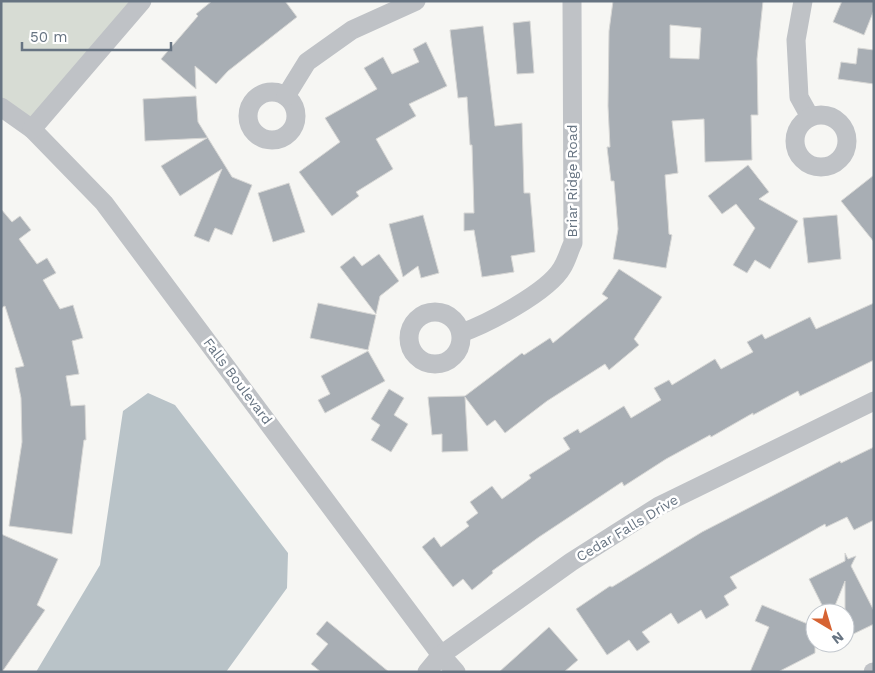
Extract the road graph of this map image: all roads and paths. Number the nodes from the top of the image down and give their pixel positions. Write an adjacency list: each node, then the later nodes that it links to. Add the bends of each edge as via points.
1 (142, 1): 8 (street)
2 (416, 1): 5 (street, via 352,30 307,62)
3 (572, 1): 9 (street, Briar Ridge Road, via 573,243 562,269 545,287 479,326)
4 (803, 1): 7 (street, via 796,40 799,97)
5 (286, 96)
6 (1, 107): 8 (street, Falls Boulevard)
7 (810, 117)
8 (32, 129): 11 (street, Falls Boulevard, via 104,203)
9 (461, 333)
10 (874, 401): 11 (street, Cedar Falls Drive, via 658,506 571,562)
11 (441, 655): 12 (street, Cedar Falls Drive); 13 (street, Falls Boulevard)
12 (427, 672)
13 (456, 672)

